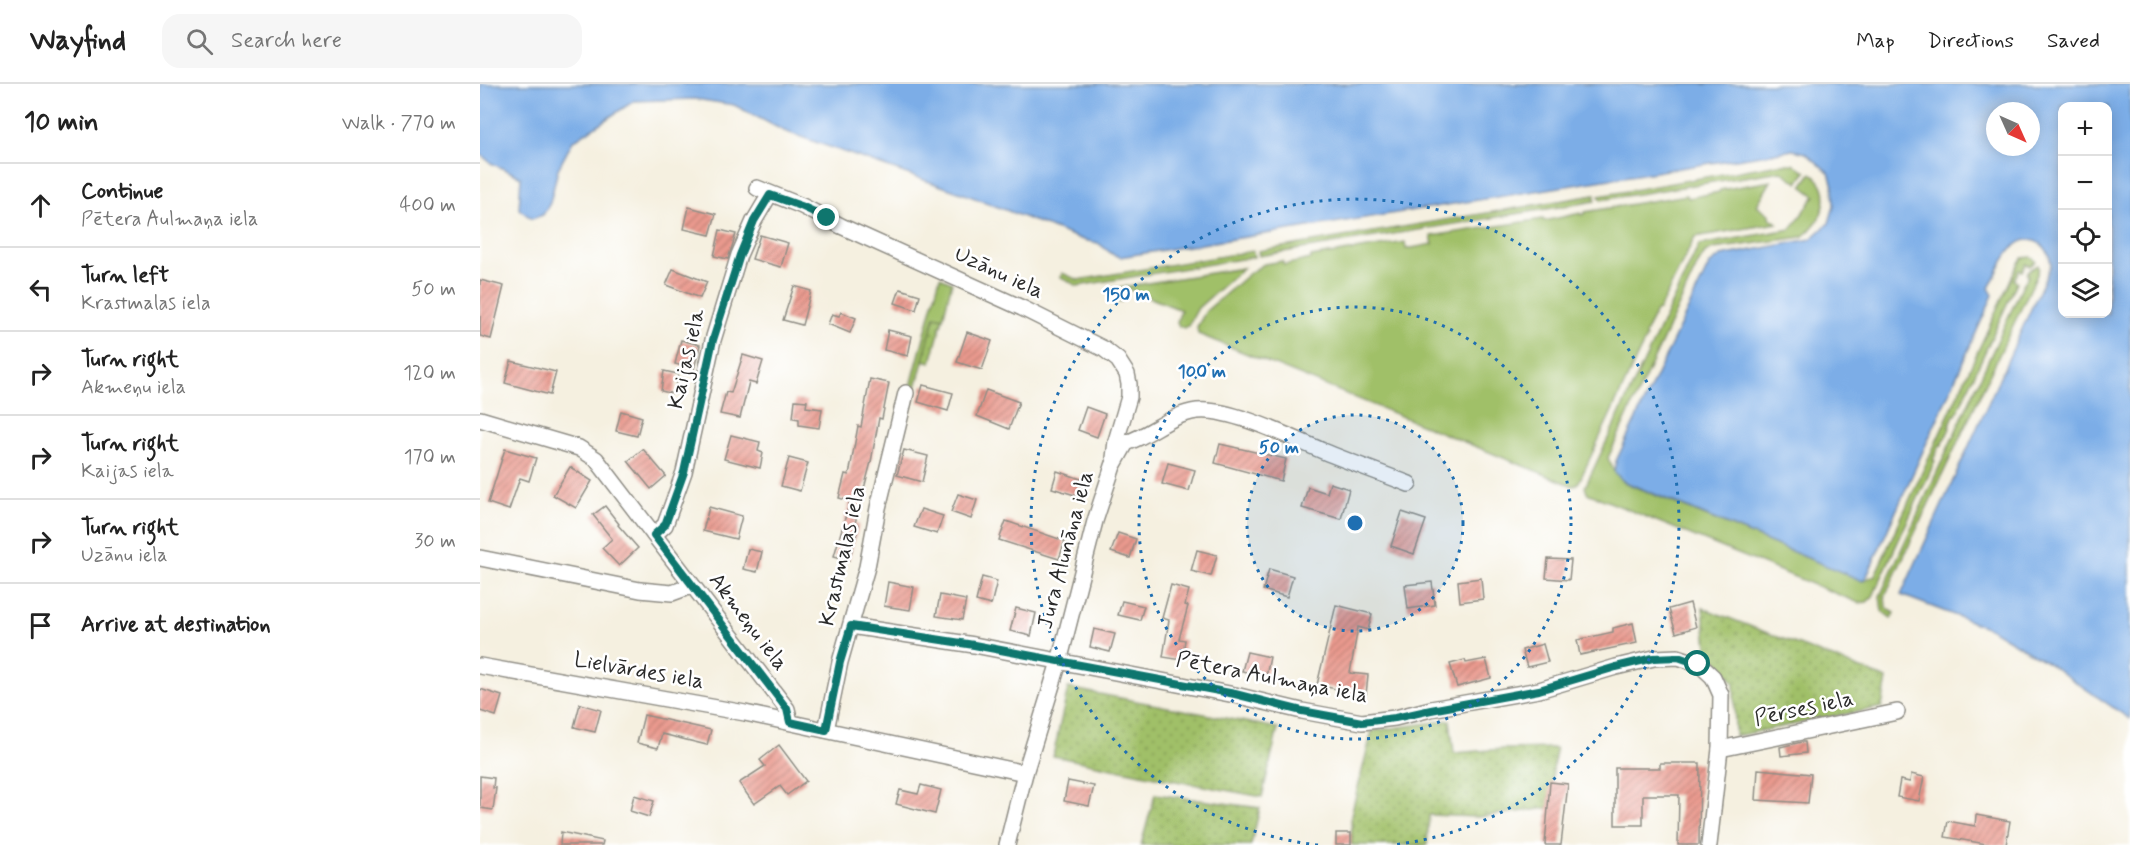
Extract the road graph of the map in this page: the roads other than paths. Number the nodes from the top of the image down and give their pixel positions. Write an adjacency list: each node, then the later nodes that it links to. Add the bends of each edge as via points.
1 (763, 191): 4 (street, Uzānu iela, via 1104,349 1118,360 1129,384); 6 (street, Kaijas iela, via 713,340 684,472 665,525)
2 (906, 393): 9 (street, Krastmalas iela)
3 (480, 419): 6 (street, Akmeņu iela, via 588,453)
4 (1113, 466): 5 (street, Jura Alunāna iela, via 1126,443 1174,418 1214,410); 10 (street, Jura Alunāna iela)
5 (1409, 484)
6 (654, 535): 8 (street, Akmeņu iela)
7 (480, 558): 8 (street, via 640,590 672,593)
8 (691, 586): 13 (street, Akmeņu iela, via 787,709)
9 (851, 626): 10 (street, Pētera Aulmaņa iela); 14 (street, Krastmalas iela)
10 (1059, 662): 15 (street, Pētera Aulmaņa iela, via 1362,722 1539,690 1653,658 1678,657 1698,664 1713,677 1723,710); 16 (street, Jura Alunāna iela)
11 (480, 666): 13 (street, Lielvārdes iela)
12 (1897, 712): 15 (street, Pērses iela)
13 (790, 722): 14 (street)
14 (826, 730): 16 (street)
15 (1720, 749): 18 (street)
16 (1025, 773): 17 (street, Jura Alunāna iela)
17 (1007, 845)
18 (1709, 845)

